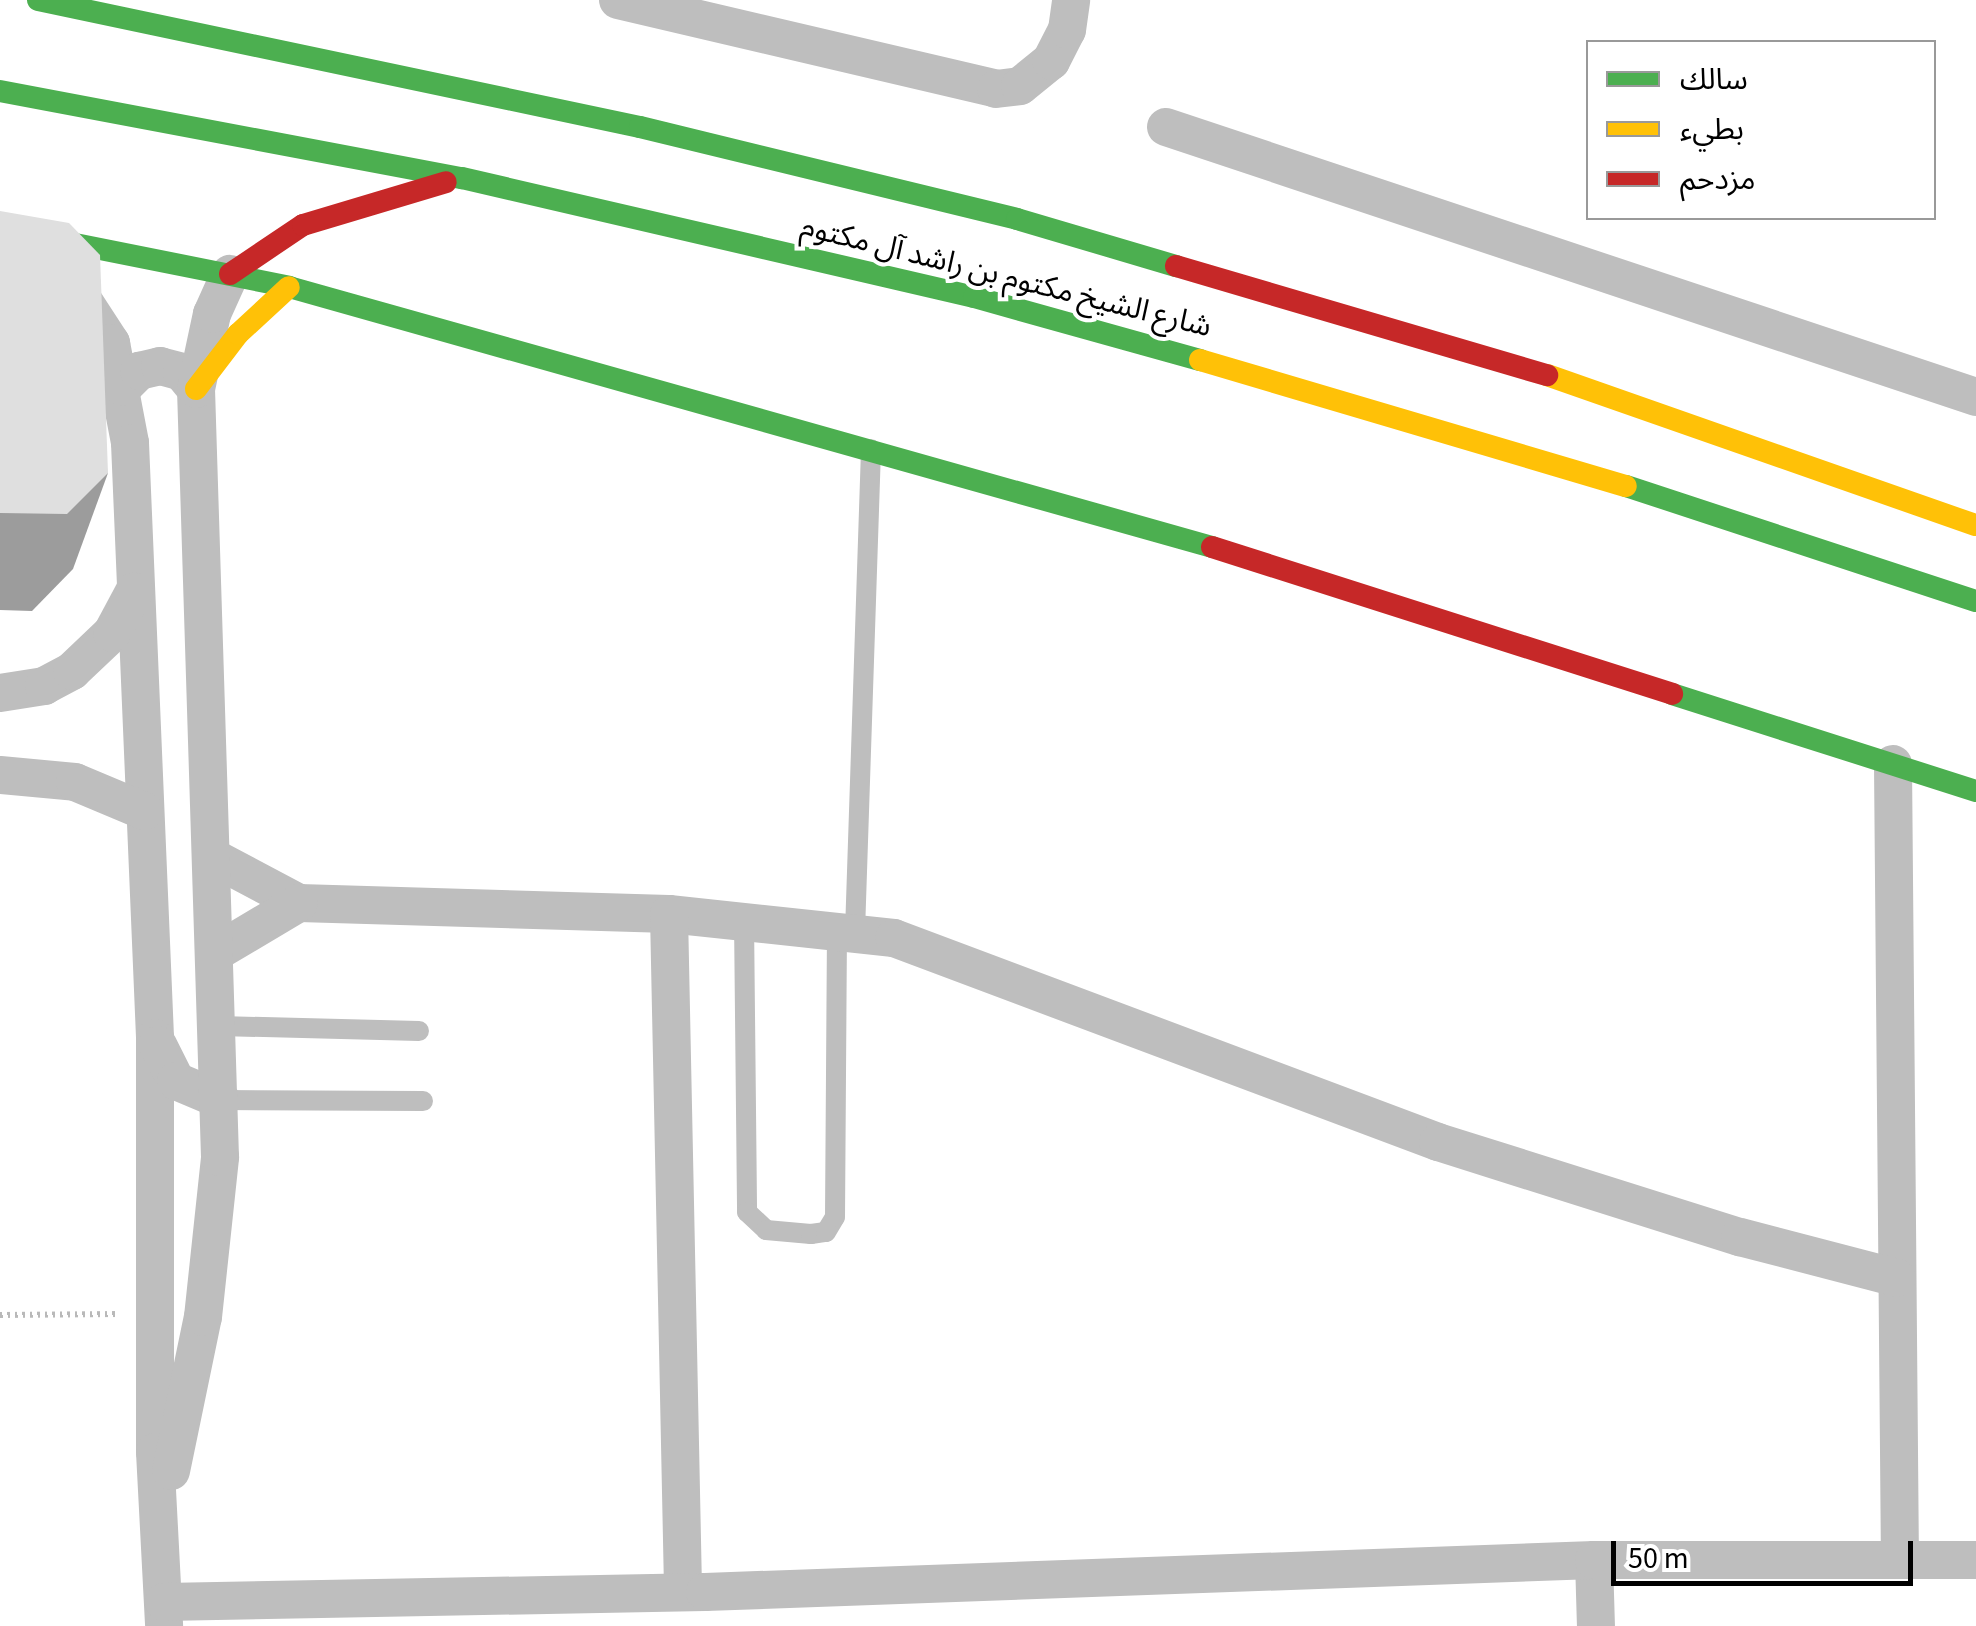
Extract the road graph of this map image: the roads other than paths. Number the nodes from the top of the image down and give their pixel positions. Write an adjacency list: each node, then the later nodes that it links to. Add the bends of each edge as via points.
1 (38, 0): 14 (main road, شارع الشيخ مكتوم بن راشد آل مكتوم, via 601,118 1017,219 1517,365)
2 (618, 0): 3 (street, via 1008,89 1030,80 1060,46)
3 (1071, 0)
4 (0, 91): 6 (main road, شارع الشيخ مكتوم بن راشد آل مكتوم)
5 (1166, 127): 12 (street)
6 (462, 178): 8 (main road, via 303,225); 16 (main road, شارع الشيخ مكتوم بن راشد آل مكتوم, via 974,297 1316,389)
7 (17, 232): 8 (main road); 10 (street, via 98,317)
8 (230, 274): 9 (main road); 11 (street, via 212,314)
9 (289, 286): 11 (main road, via 238,334); 13 (main road)
10 (124, 387): 11 (street, via 139,372 160,366 182,372); 15 (street)
11 (196, 389): 22 (street)
12 (1976, 398)
13 (871, 447): 18 (main road, via 1205,545); 26 (lane)
14 (1976, 525)
15 (135, 589): 17 (street, via 112,633 72,671 44,686); 21 (street)
16 (1976, 602)
17 (0, 693)
18 (1893, 764): 20 (main road); 33 (street)
19 (0, 775): 21 (street, via 75,782)
20 (1976, 791)
21 (144, 811): 30 (street)
22 (214, 858): 23 (street); 27 (street)
23 (299, 902): 24 (street); 27 (street)
24 (669, 914): 25 (street); 38 (street)
25 (744, 919): 26 (street); 26 (lane, via 747,1212 766,1230 826,1232 835,1217)
26 (846, 930): 33 (street, via 934,948 1284,1087 1476,1154)
27 (218, 951): 28 (street)
28 (219, 1026): 29 (lane); 31 (street)
29 (419, 1031)
30 (155, 1038): 31 (street, via 176,1081); 34 (street)
31 (221, 1100): 32 (lane); 34 (street, via 202,1317)
32 (423, 1101)
33 (1897, 1278): 36 (street)
34 (161, 1518): 39 (street)
35 (1594, 1560): 36 (street); 38 (street); 40 (street)
36 (1900, 1560): 37 (street)
37 (1976, 1560)
38 (698, 1603): 39 (street)
39 (164, 1614)
40 (1596, 1626)

